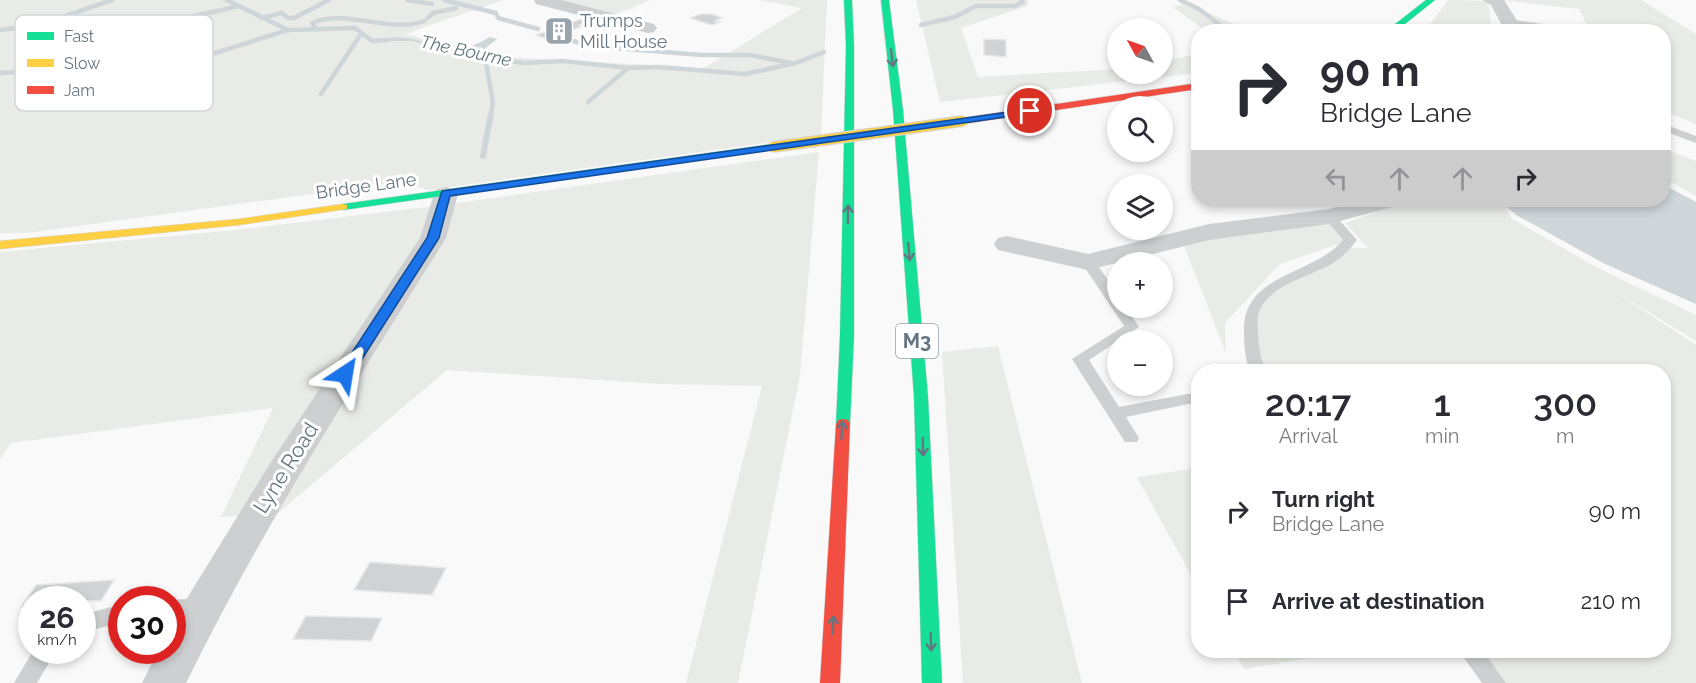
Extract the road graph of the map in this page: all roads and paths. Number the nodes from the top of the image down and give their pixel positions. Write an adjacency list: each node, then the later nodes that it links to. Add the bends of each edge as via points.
1 (542, 0): 8 (street)
2 (848, 0): 29 (main road, one-way to 2, via 847,335)
3 (885, 0): 30 (main road, M3, one-way to 30, via 921,398)
4 (1431, 0): 6 (main road)
5 (1490, 0): 7 (street, via 1497,2)
6 (1402, 24)
7 (1508, 24)
8 (648, 28)
9 (1191, 87): 12 (main road, Bridge Lane, bridge)
10 (1671, 130): 11 (lane)
11 (1696, 140)
12 (446, 194): 16 (main road, Bridge Lane, via 239,222); 24 (street, Lyne Road, via 433,238 283,471)
13 (1364, 207): 14 (street)
14 (1329, 216): 17 (street, via 1209,232); 20 (lane, via 1350,240 1345,248 1286,278 1265,294 1251,313)
15 (1007, 244): 17 (street)
16 (0, 245)
17 (1088, 262): 18 (lane)
18 (1107, 290)
19 (1126, 318): 22 (lane, via 1132,327 1080,358)
20 (1254, 364)
21 (1191, 398): 22 (lane)
22 (1115, 413): 23 (lane)
23 (1131, 438)
24 (188, 608): 28 (street, Lyne Road)
25 (1475, 658): 31 (lane)
26 (37, 664): 27 (lane)
27 (25, 683)
28 (164, 683)
29 (830, 683)
30 (932, 683)
31 (1495, 683)

